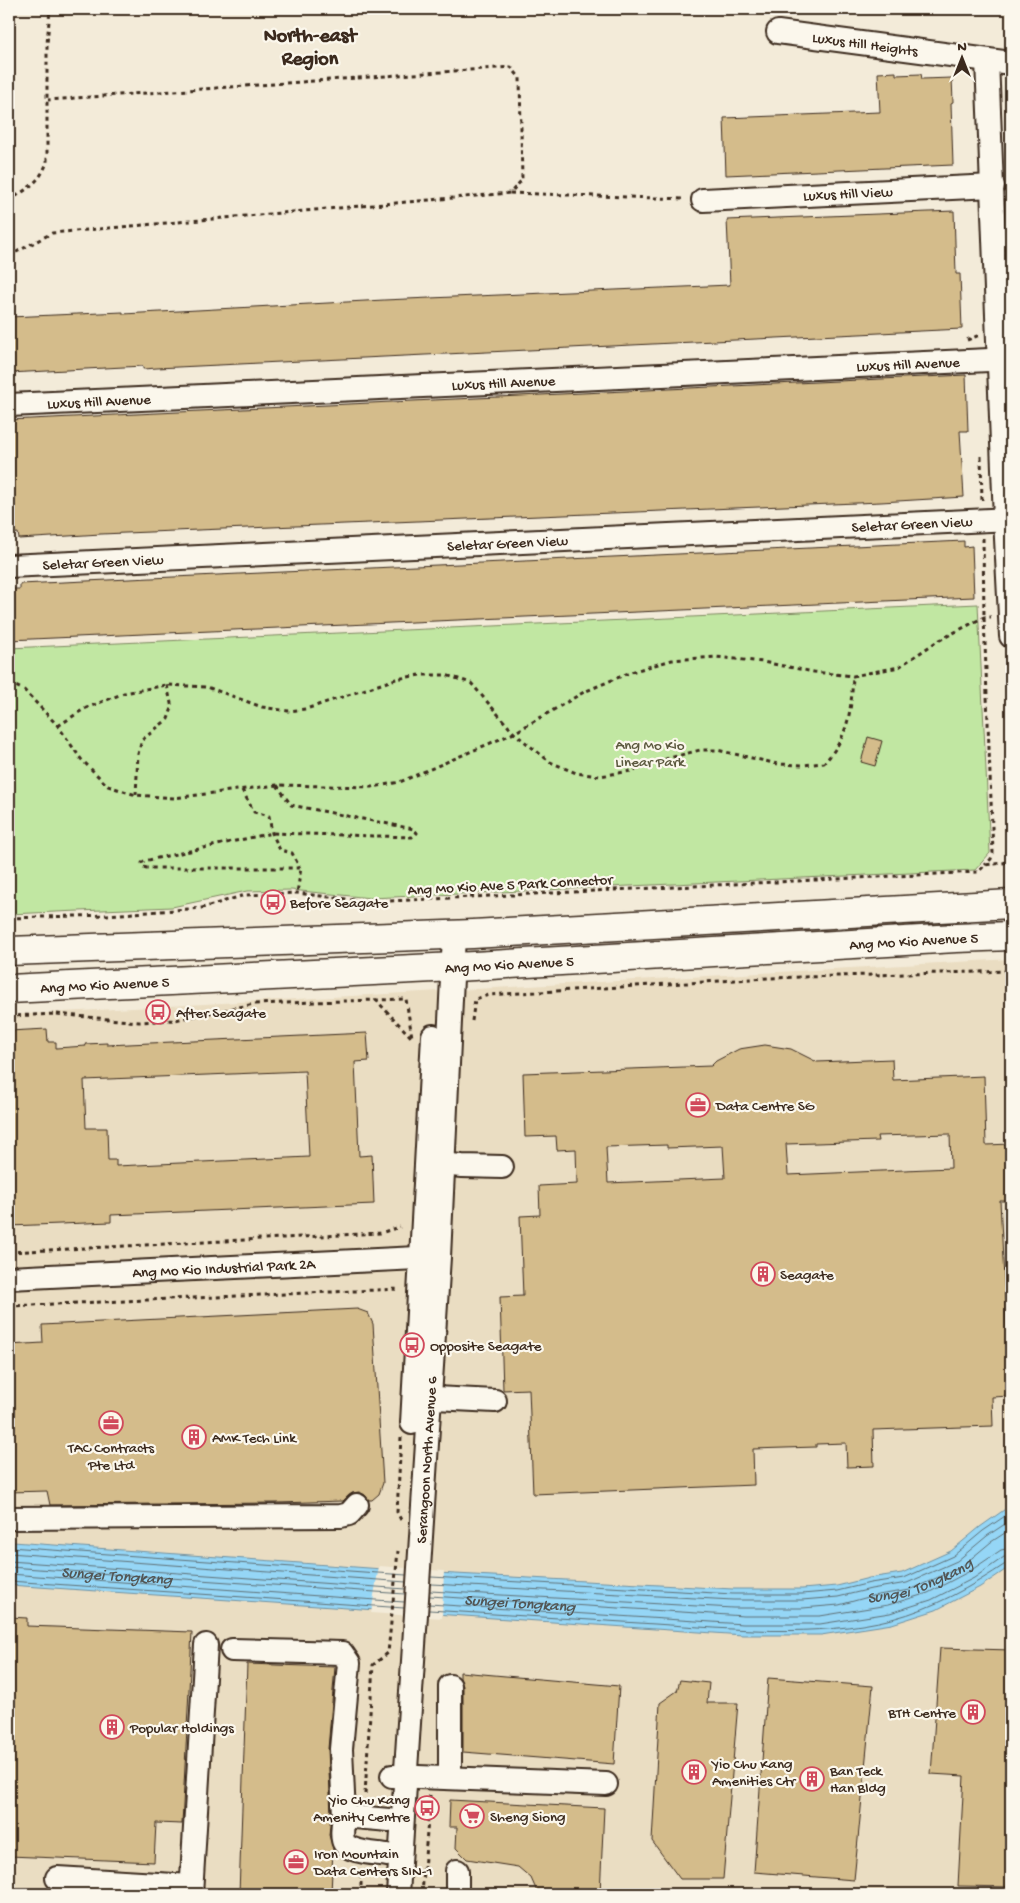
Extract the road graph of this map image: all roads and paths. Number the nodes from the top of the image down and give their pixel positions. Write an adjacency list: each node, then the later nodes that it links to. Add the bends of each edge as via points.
1 (50, 9): 5 (path)
2 (778, 32): 3 (street, Luxus Hill Heights)
3 (987, 60): 4 (street, Luxus Hill Heights); 6 (street)
4 (1011, 63)
5 (48, 100): 7 (path, via 511,67 520,78 522,180); 9 (path, via 47,162 43,174)
6 (992, 186): 8 (street, Luxus Hill View); 12 (street)
7 (510, 193): 8 (path); 10 (path, via 52,233)
8 (704, 200)
9 (9, 201)
10 (9, 256)
11 (977, 336): 12 (path)
12 (996, 359): 13 (street, Luxus Hill Avenue); 15 (street)
13 (9, 405)
14 (980, 448): 16 (path)
15 (1008, 519): 16 (street, Seletar Green View); 19 (street)
16 (982, 520): 17 (street, Seletar Green View); 18 (path)
17 (9, 566)
18 (984, 617): 19 (path); 20 (path, via 936,642 899,667); 30 (path, via 993,853)
19 (1011, 625)
20 (853, 676): 24 (path, via 716,657 672,660 630,672 584,692); 24 (path, via 846,730 824,763 778,764 717,750 700,750 630,772 600,776 576,773 550,762)
21 (9, 683): 23 (path, via 24,690)
22 (168, 686): 23 (path, via 124,693 84,709); 24 (path, via 207,687 262,707 288,711 306,709 396,679 446,675 471,683); 27 (path, via 172,708 168,719 142,740)
23 (58, 726): 27 (path, via 81,759 108,786)
24 (514, 733): 25 (path, via 400,782 373,787)
25 (278, 785): 26 (path); 28 (path, via 291,805 414,829 417,833 412,836)
26 (242, 790): 27 (path, via 174,798); 28 (path, via 254,812 269,816)
27 (136, 795)
28 (272, 833): 31 (path, via 280,850 292,853); 31 (path, via 142,863 147,868)
29 (1011, 862): 30 (path, Ang Mo Kio Ave 5 Park Connector)
30 (985, 865): 32 (path, Ang Mo Kio Ave 5 Park Connector, via 978,872 472,898 370,902)
31 (301, 868): 32 (path)
32 (297, 893): 34 (path, Ang Mo Kio Ave 5 Park Connector, via 245,895 202,908)
33 (1011, 904): 35 (main road, Ang Mo Kio Avenue 5)
34 (9, 918)
35 (445, 935): 37 (main road, Ang Mo Kio Avenue 5); 38 (street, Serangoon North Avenue 6)
36 (1011, 936): 38 (main road, Ang Mo Kio Avenue 5)
37 (9, 951)
38 (444, 967): 40 (main road, Ang Mo Kio Avenue 5); 46 (street, Serangoon North Avenue 6)
39 (1011, 971): 43 (path, via 768,978 489,995)
40 (9, 989)
41 (374, 999): 42 (path); 44 (path, via 254,1004 175,1020 139,1022 56,1014); 45 (path)
42 (406, 999)
43 (476, 999)
44 (9, 1016)
45 (412, 1038)
46 (434, 1164): 47 (street); 50 (street, Serangoon North Avenue 6)
47 (502, 1167)
48 (400, 1227): 49 (path, via 380,1233)
49 (9, 1252)
50 (430, 1257): 51 (street, Ang Mo Kio Industrial Park 2A); 54 (street, Serangoon North Avenue 6)
51 (9, 1278)
52 (408, 1288): 53 (path)
53 (9, 1306)
54 (421, 1398): 55 (street); 61 (street, Serangoon North Avenue 6)
55 (495, 1401)
56 (358, 1505): 57 (street, via 349,1514 341,1516)
57 (9, 1518)
58 (398, 1548): 61 (path)
59 (206, 1645): 72 (street)
60 (232, 1650): 66 (street, via 342,1653 347,1658 342,1749)
61 (399, 1654): 63 (street, Serangoon North Avenue 6); 66 (path, via 373,1665)
62 (450, 1686): 64 (street)
63 (398, 1776): 64 (street); 67 (street, Serangoon North Avenue 6); 75 (street, Serangoon North Avenue 6)
64 (450, 1778): 65 (street)
65 (606, 1784)
66 (354, 1817): 67 (street); 68 (street, via 343,1840 350,1849)
67 (389, 1820): 69 (street, Serangoon North Avenue 6)
68 (361, 1851): 69 (street); 73 (path)
69 (386, 1855): 74 (street, Serangoon North Avenue 6)
70 (457, 1871): 76 (street)
71 (57, 1878): 72 (street)
72 (191, 1890)
73 (361, 1894)
74 (383, 1894)
75 (398, 1894)
76 (457, 1894)

